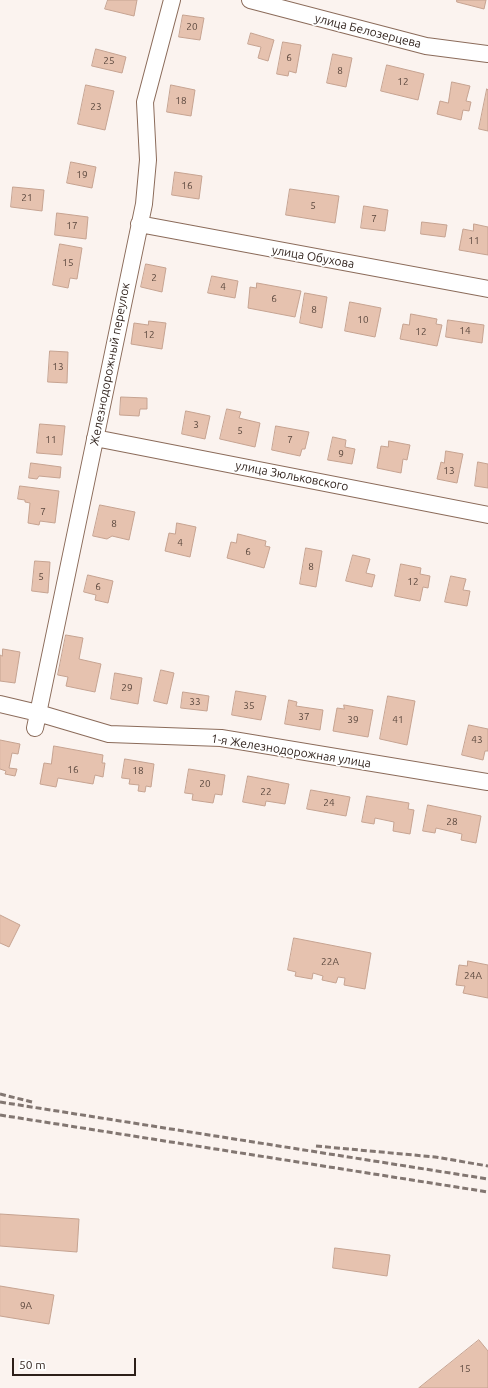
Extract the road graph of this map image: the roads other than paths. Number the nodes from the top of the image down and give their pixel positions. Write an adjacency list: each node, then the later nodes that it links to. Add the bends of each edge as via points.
1 (172, 0): 4 (street, Железнодорожный переулок, via 145,102 148,160 144,204)
2 (250, 0): 3 (street, улица Белозерцева, via 426,46)
3 (488, 54)
4 (139, 224): 5 (street, улица Обухова); 6 (street, Железнодорожный переулок)
5 (488, 289)
6 (95, 438): 7 (street, улица Зюльковского); 9 (street, Железнодорожный переулок)
7 (488, 515)
8 (0, 704): 9 (street, 1-я Железнодорожная улица)
9 (36, 720): 10 (street, 1-я Железнодорожная улица, via 109,734 221,738)
10 (488, 782)

